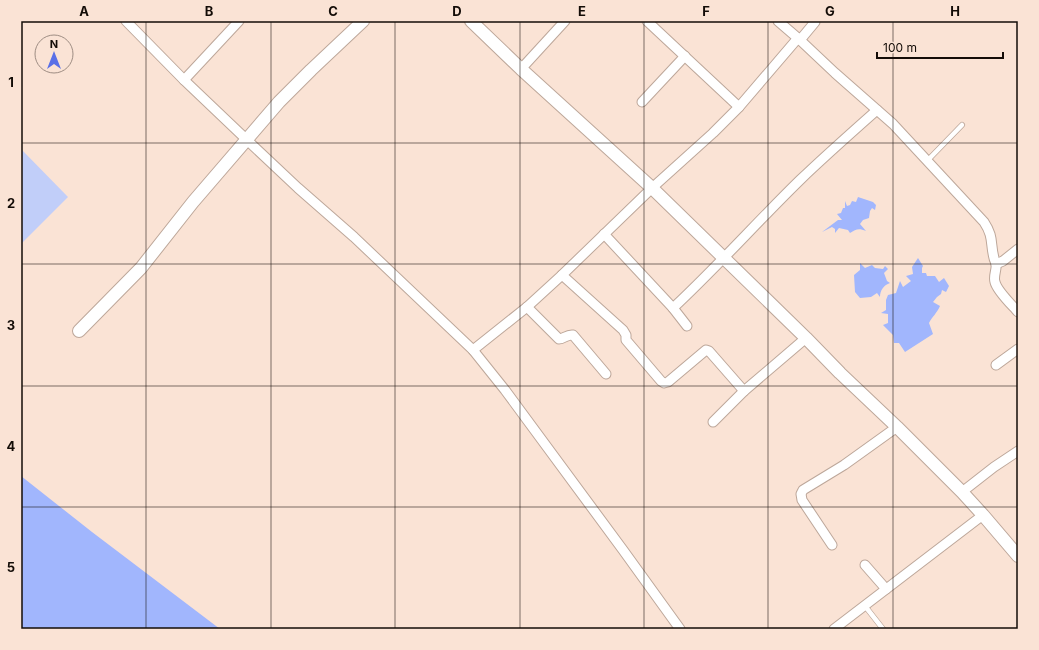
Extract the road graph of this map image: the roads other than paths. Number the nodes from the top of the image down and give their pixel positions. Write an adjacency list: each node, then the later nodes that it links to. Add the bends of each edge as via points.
1 (126, 21): 12 (street)
2 (239, 21): 12 (street)
3 (363, 21): 17 (street, via 279,102)
4 (470, 21): 11 (street)
5 (565, 21): 11 (street)
6 (647, 21): 10 (street)
7 (778, 21): 9 (street)
8 (813, 21): 9 (street)
9 (799, 39): 14 (street); 15 (street)
10 (684, 56): 13 (street); 14 (street)
11 (521, 69): 19 (street)
12 (184, 80): 17 (street)
13 (642, 102)
14 (739, 107): 19 (street)
15 (877, 110): 18 (street); 22 (street, via 800,180)
16 (962, 125): 18 (lane)
17 (247, 140): 29 (street, via 193,202 141,268); 32 (street)
18 (927, 161): 23 (street, via 984,222 991,235)
19 (652, 188): 20 (street); 22 (street)
20 (604, 234): 24 (street); 26 (street)
21 (1018, 249): 23 (street)
22 (723, 257): 26 (street); 30 (street)
23 (996, 264): 27 (street, via 995,283)
24 (562, 275): 25 (street); 35 (street, via 623,330 626,340 664,383 706,350)
25 (527, 307): 32 (street); 34 (street, via 559,339 573,335)
26 (673, 308): 28 (street)
27 (1018, 312)
28 (687, 326)
29 (79, 331)
30 (806, 338): 35 (street); 37 (street)
31 (1018, 349): 33 (street)
32 (473, 350): 46 (street)
33 (996, 365)
34 (606, 374)
35 (744, 391): 36 (street)
36 (713, 422)
37 (897, 427): 39 (street); 41 (street, via 844,465 803,490 802,500)
38 (1018, 451): 39 (street)
39 (962, 492): 40 (street)
40 (982, 514): 42 (street); 44 (street)
41 (832, 545)
42 (1018, 556)
43 (865, 565): 44 (street)
44 (886, 589): 45 (street)
45 (865, 606): 47 (street); 48 (lane)
46 (680, 629)
47 (834, 629)
48 (883, 629)

